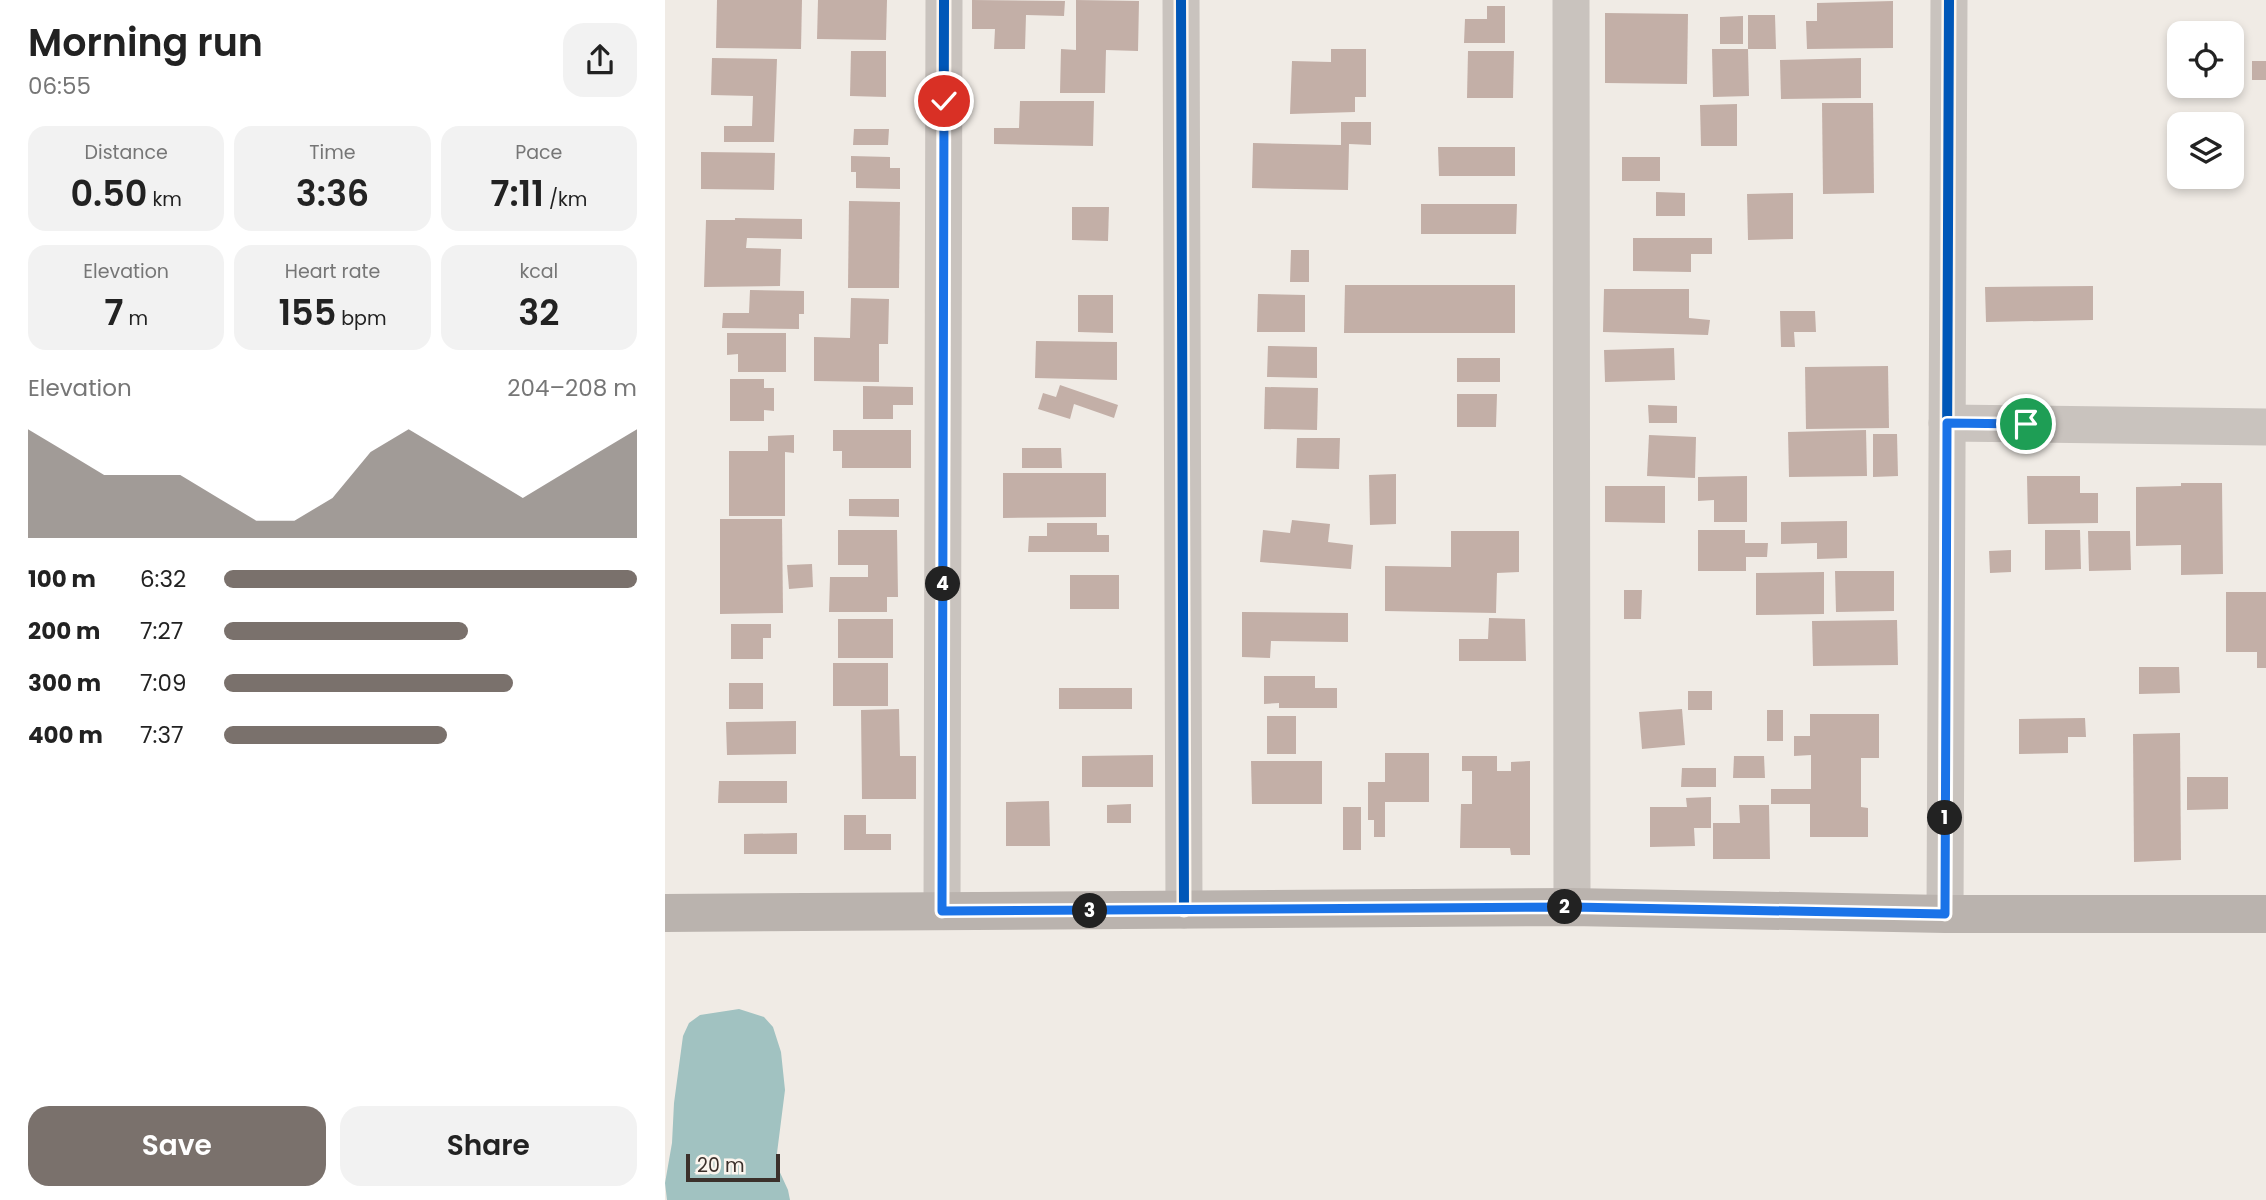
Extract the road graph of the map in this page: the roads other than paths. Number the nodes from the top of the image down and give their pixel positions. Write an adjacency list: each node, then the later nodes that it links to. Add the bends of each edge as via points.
1 (944, 0): 8 (street)
2 (1181, 0): 9 (street)
3 (1571, 0): 7 (street)
4 (1949, 0): 5 (street)
5 (1947, 423): 6 (street); 11 (street)
6 (2266, 427)
7 (1572, 907): 9 (main road); 11 (main road)
8 (942, 911): 9 (main road); 10 (main road)
9 (1184, 911)
10 (665, 913)
11 (1945, 914): 12 (main road)
12 (2266, 914)

